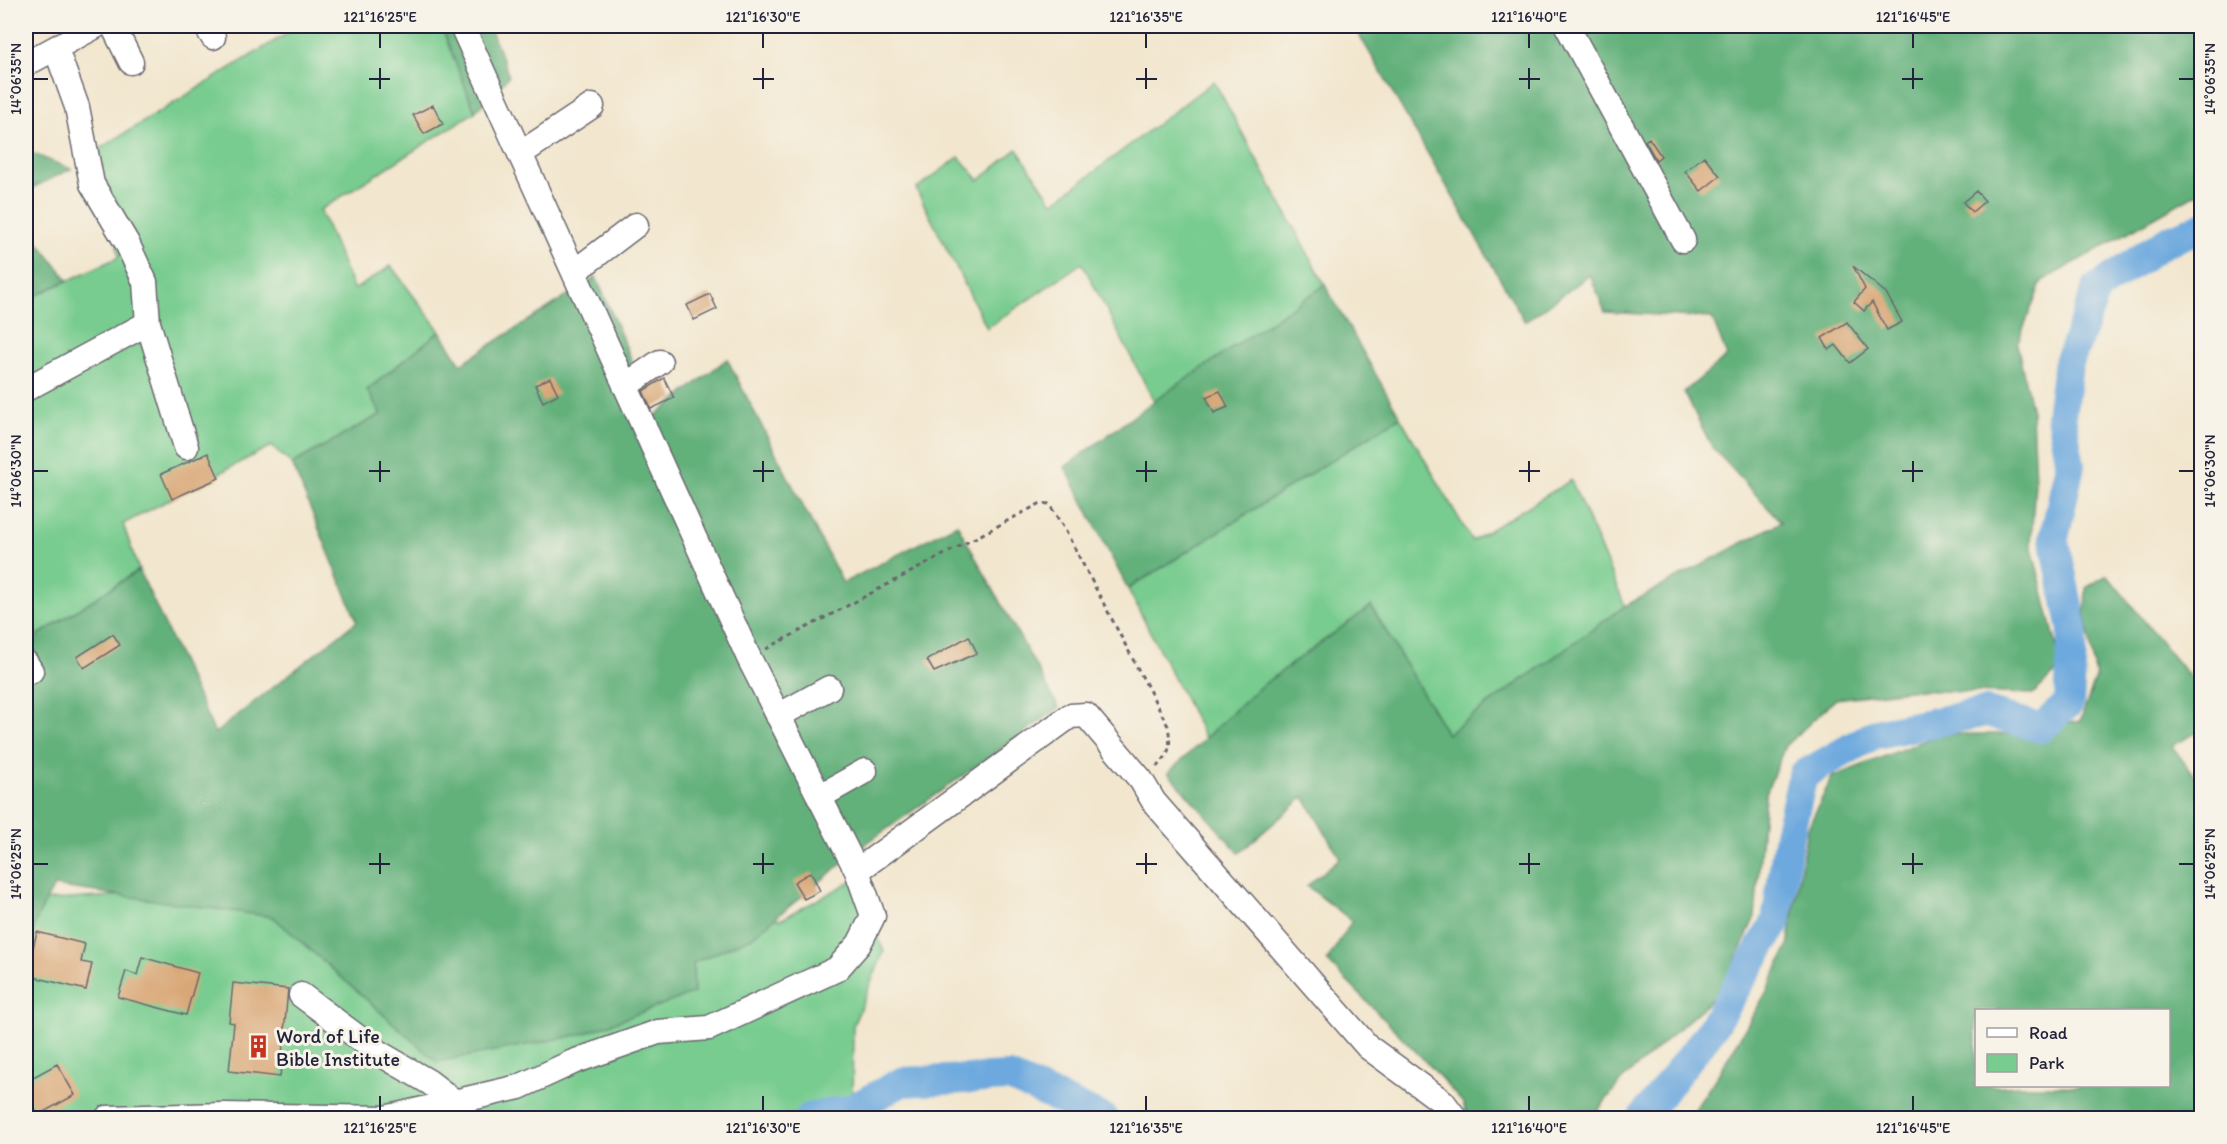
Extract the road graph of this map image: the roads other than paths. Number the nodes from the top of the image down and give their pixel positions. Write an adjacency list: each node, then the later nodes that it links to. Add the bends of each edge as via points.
1 (96, 26): 5 (street)
2 (113, 26): 6 (street)
3 (462, 26): 9 (street)
4 (1567, 26): 11 (street)
5 (56, 49): 7 (street); 13 (street, via 77,107 93,184 145,282)
6 (131, 62)
7 (26, 64)
8 (592, 106): 9 (street)
9 (520, 154): 12 (street)
10 (636, 225): 12 (street)
11 (1683, 240)
12 (574, 272): 15 (street)
13 (148, 323): 16 (street); 17 (street)
14 (660, 362): 15 (street)
15 (626, 386): 19 (street)
16 (26, 389)
17 (186, 447)
18 (828, 688): 19 (street)
19 (778, 716): 21 (street)
20 (866, 771): 21 (street)
21 (819, 797): 22 (street)
22 (857, 871): 24 (street, via 873,916 859,944 837,969 709,1028 658,1032 573,1062 519,1087); 26 (street, via 1070,716 1086,715 1169,819 1368,1047 1443,1102)
23 (301, 995): 24 (street, via 379,1053)
24 (455, 1102): 25 (street, via 385,1118 224,1115)
25 (107, 1119)
26 (1455, 1119)

